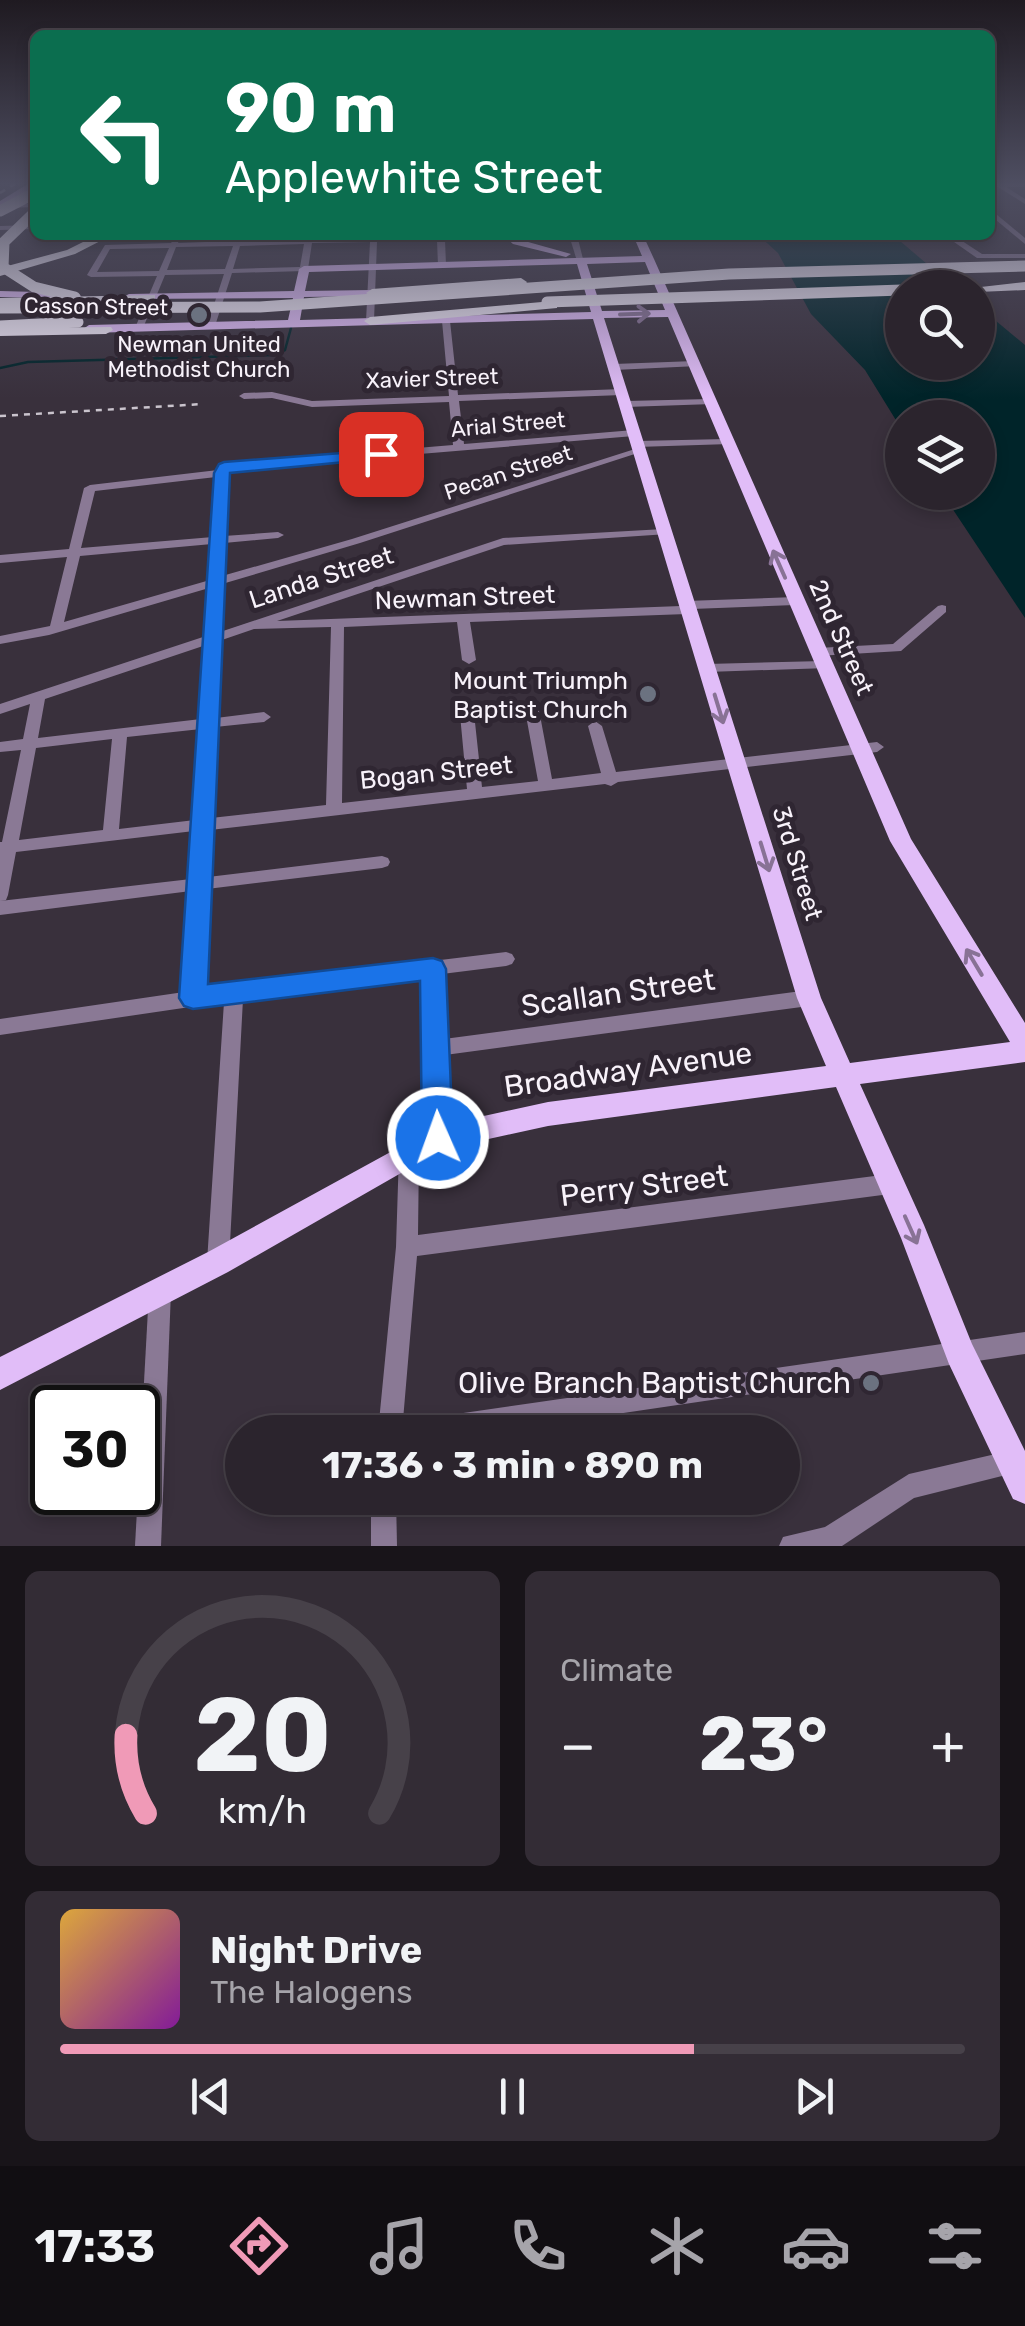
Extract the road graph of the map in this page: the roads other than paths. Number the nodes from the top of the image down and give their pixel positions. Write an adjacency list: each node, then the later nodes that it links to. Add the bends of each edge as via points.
1 (1, 254): 32 (highway, bridge, via 7,271 59,295 143,304)
2 (64, 254): 23 (highway)
3 (101, 254): 24 (street, via 91,274)
4 (169, 254): 24 (street)
5 (234, 254): 22 (street)
6 (306, 254): 21 (street)
7 (373, 254): 20 (street)
8 (442, 254): 18 (street)
9 (511, 254): 17 (street)
10 (562, 254): 16 (main road)
11 (579, 254): 16 (street, 3rd Street)
12 (646, 254): 15 (main road, 2nd Street)
13 (977, 254): 14 (street)
14 (1025, 256)
15 (648, 259): 16 (main road); 34 (main road, 2nd Street)
16 (581, 261): 17 (main road); 36 (main road, 3rd Street)
17 (512, 263): 18 (main road)
18 (442, 265): 20 (main road)
19 (1025, 266): 25 (highway, bridge)
20 (372, 267): 21 (main road); 30 (street)
21 (304, 269): 22 (street); 32 (main road)
22 (229, 271): 24 (street); 31 (street)
23 (0, 272)
24 (162, 272): 29 (street)
25 (729, 274): 30 (highway, bridge); 32 (highway, bridge)
26 (1025, 286): 27 (highway)
27 (995, 287)
28 (885, 291): 34 (highway, bridge)
29 (153, 293): 31 (main road); 33 (highway, bridge); 33 (main road); 42 (street)
30 (372, 293): 32 (main road); 37 (street)
31 (220, 298): 32 (main road); 40 (street)
32 (299, 300): 33 (highway, bridge); 39 (main road)
33 (0, 303): 35 (highway, bridge, via 99,315)
34 (674, 304): 35 (highway, bridge); 36 (main road, Casson Street, one-way to 34); 37 (highway, bridge); 44 (main road, 2nd Street)
35 (316, 310): 41 (highway, bridge)
36 (598, 315): 38 (main road, Casson Street); 45 (main road, 3rd Street)
37 (370, 321): 38 (main road, Casson Street); 39 (main road, Casson Street)
38 (446, 321): 47 (street)
39 (292, 324): 40 (main road, Casson Street)
40 (211, 326): 42 (main road, Casson Street)
41 (0, 327): 43 (highway)
42 (139, 328): 43 (main road, Casson Street)
43 (106, 330)
44 (696, 364): 45 (street); 49 (main road, 2nd Street)
45 (614, 367): 48 (main road, 3rd Street)
46 (244, 396): 47 (street, Xavier Street, via 312,404)
47 (452, 396): 48 (street, Xavier Street); 52 (street)
48 (624, 398): 49 (street, Xavier Street); 51 (main road, 3rd Street)
49 (710, 402): 50 (main road, 2nd Street)
50 (726, 442): 51 (street); 60 (main road, 2nd Street, one-way to 50)
51 (637, 443): 52 (street, Arial Street); 54 (main road, 3rd Street); 59 (street, Pecan Street, via 356,542)
52 (460, 448): 53 (street, Arial Street, via 224,467)
53 (222, 473): 56 (street); 57 (street, Arial Street, via 90,488)
54 (664, 532): 61 (main road, 3rd Street); 64 (street, Landa Street, via 510,540)
55 (278, 534): 56 (street)
56 (217, 540): 57 (street); 59 (street)
57 (75, 552): 58 (street); 66 (street)
58 (0, 559)
59 (216, 580): 66 (street, Pecan Street); 67 (street)
60 (795, 601): 61 (street, Newman Street); 69 (main road, 2nd Street)
61 (686, 607): 63 (street, Newman Street); 71 (main road, 3rd Street)
62 (942, 609): 69 (street, via 896,648)
63 (463, 621): 65 (street, Newman Street); 70 (street)
64 (244, 625): 65 (street, Newman Street); 67 (street, Landa Street)
65 (338, 625): 87 (street)
66 (56, 628): 68 (street, Pecan Street)
67 (212, 636): 72 (street, Landa Street); 77 (street)
68 (0, 640)
69 (820, 658): 71 (street); 82 (main road, 2nd Street)
70 (469, 660)
71 (707, 668): 83 (main road, 3rd Street, one-way to 83)
72 (39, 696): 74 (street, Landa Street); 80 (street)
73 (466, 704): 86 (street)
74 (0, 709)
75 (532, 710): 85 (street)
76 (264, 717): 77 (street)
77 (208, 724): 79 (street); 88 (street)
78 (595, 726): 84 (street)
79 (120, 736): 80 (street); 89 (street)
80 (28, 745): 81 (street); 90 (street)
81 (0, 747)
82 (870, 748): 83 (street, Bogan Street); 102 (main road, 2nd Street, one-way to 82, via 918,870)
83 (736, 764): 84 (street, Bogan Street); 99 (main road, 3rd Street, one-way to 99)
84 (611, 780): 85 (street, Bogan Street)
85 (546, 785): 86 (street, Bogan Street)
86 (475, 793): 87 (street, Bogan Street)
87 (334, 809): 88 (street, Bogan Street)
88 (202, 824): 89 (street, Bogan Street); 92 (street)
89 (110, 835): 90 (street, Bogan Street)
90 (4, 847): 93 (street)
91 (382, 862): 92 (street)
92 (199, 882): 94 (street); 98 (street)
93 (0, 894)
94 (0, 908)
95 (506, 959): 96 (street)
96 (433, 969): 97 (street); 101 (street)
97 (234, 994): 98 (street); 108 (street)
98 (193, 998): 100 (street)
99 (809, 998): 101 (street, Scallan Street); 103 (main road, 3rd Street)
100 (0, 1027)
101 (435, 1048): 104 (street)
102 (1025, 1048): 103 (main road, Broadway Avenue)
103 (842, 1077): 104 (main road, Broadway Avenue, via 548,1114); 106 (main road, 3rd Street)
104 (438, 1138): 105 (main road, Broadway Avenue)
105 (410, 1154): 107 (street); 108 (main road, Broadway Avenue)
106 (890, 1184): 107 (street, Perry Street); 111 (main road, 3rd Street, one-way to 111)
107 (406, 1247): 113 (street)
108 (218, 1262): 109 (main road, Broadway Avenue)
109 (160, 1291): 112 (main road, Broadway Avenue); 118 (street)
110 (1025, 1343): 111 (street)
111 (960, 1353): 114 (street); 115 (main road, 3rd Street)
112 (0, 1374)
113 (391, 1415)
114 (531, 1415)
115 (1019, 1475): 117 (street, via 909,1487)
116 (384, 1515): 119 (street)
117 (831, 1542): 120 (street)
118 (148, 1546)
119 (384, 1546)
120 (792, 1546)

